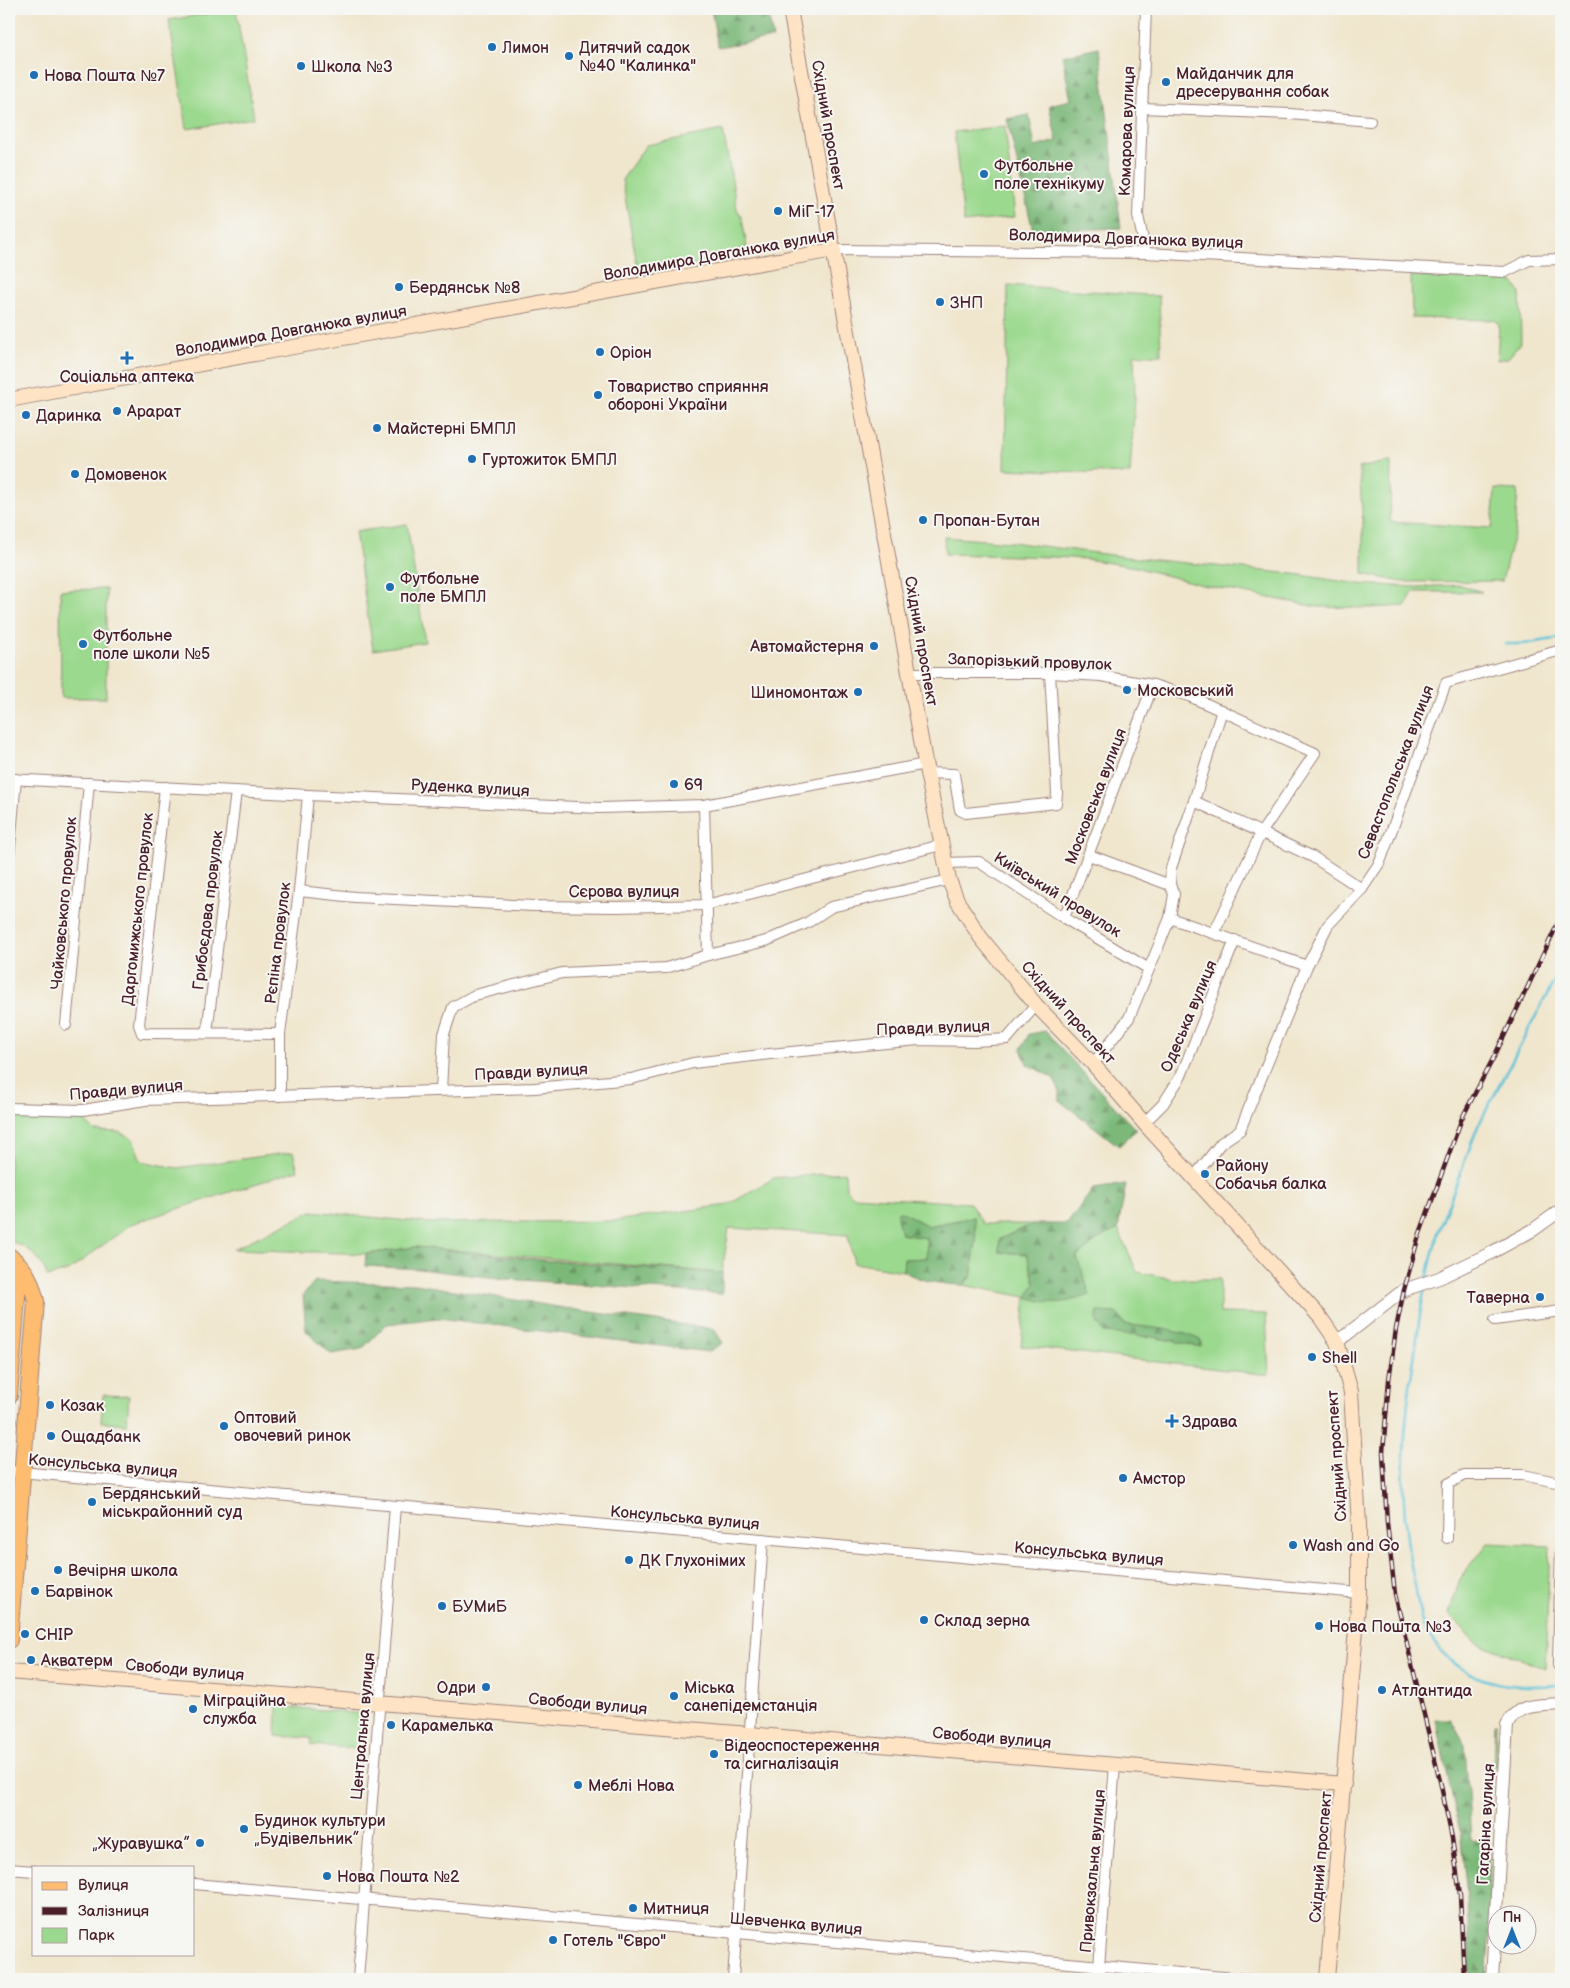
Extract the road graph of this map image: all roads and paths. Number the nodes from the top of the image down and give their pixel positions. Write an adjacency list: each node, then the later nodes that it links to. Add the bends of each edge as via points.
1 (790, 9): 5 (main road, Східний проспект)
2 (1146, 9): 3 (street, Комарова вулиця)
3 (1142, 108): 4 (street); 6 (street, Комарова вулиця, via 1138,216)
4 (1370, 120)
5 (834, 250): 6 (street, Володимира Довганюка вулиця); 8 (main road, Володимира Довганюка вулиця); 10 (main road, Східний проспект)
6 (1146, 253): 7 (street, Володимира Довганюка вулиця, via 1505,272 1529,260)
7 (1561, 260)
8 (9, 400)
9 (1561, 650): 29 (street, Севастопольська вулиця, via 1446,683 1380,862)
10 (910, 673): 11 (street, Запорізький провулок); 14 (main road, Східний проспект)
11 (1050, 673): 12 (street, Запорізький провулок, via 1101,676); 14 (street, Руденка вулиця, via 1056,803 966,813 960,810 954,774)
12 (1153, 685): 13 (street, Запорізький провулок); 24 (street, Московська вулиця)
13 (1222, 710): 20 (street); 22 (street, Запорізький провулок, via 1315,753)
14 (927, 768): 21 (street, Руденка вулиця); 23 (main road, Східний проспект)
15 (12, 779): 16 (street, Руденка вулиця); 25 (street)
16 (89, 783): 17 (street, Руденка вулиця); 40 (street, Чайковського провулок)
17 (165, 787): 18 (street, Руденка вулиця); 41 (street, Даргомижського провулок, via 139,1025 142,1033)
18 (236, 791): 19 (street, Руденка вулиця); 41 (street, Грибоєдова провулок)
19 (308, 795): 21 (street, Руденка вулиця, via 600,808); 30 (street, Рєпіна провулок)
20 (1194, 802): 22 (street); 28 (street, via 1171,868)
21 (704, 805): 31 (street)
22 (1261, 833): 29 (street, via 1313,857); 34 (street)
23 (941, 845): 26 (main road, Східний проспект); 31 (street, Сєрова вулиця)
24 (1089, 855): 28 (street); 32 (street, Московська вулиця)
25 (9, 857)
26 (945, 863): 27 (main road, Східний проспект); 32 (street, Київський провулок, via 978,862)
27 (949, 880): 36 (street, via 831,907 807,923 766,941); 39 (main road, Східний проспект, via 958,902 981,938)
28 (1170, 885): 33 (street, via 1174,894)
29 (1362, 889): 37 (street, Севастопольська вулиця, via 1328,925)
30 (299, 891): 31 (street, Сєрова вулиця, via 355,898 534,906); 42 (street, Рєпіна провулок)
31 (706, 905): 36 (street)
32 (1064, 918): 38 (street, Київський провулок)
33 (1170, 918): 34 (street); 38 (street)
34 (1214, 933): 35 (street)
35 (1235, 940): 37 (street); 47 (street, Одеська вулиця, via 1181,1076 1163,1104)
36 (708, 955): 44 (street, via 666,968 562,973 475,995 454,1007 451,1013 444,1034)
37 (1307, 966): 48 (street, Севастопольська вулиця, via 1240,1130 1221,1143)
38 (1150, 969): 43 (street, via 1129,1018)
39 (1036, 1005): 43 (main road, Східний проспект); 44 (street, Правди вулиця, via 1007,1039 918,1040 770,1054 693,1063 632,1079 600,1083)
40 (66, 1025)
41 (207, 1034): 42 (street)
42 (280, 1034): 45 (street, Рєпіна провулок)
43 (1093, 1064): 47 (main road, Східний проспект)
44 (441, 1090): 45 (street, Правди вулиця)
45 (280, 1096): 46 (street, Правди вулиця, via 145,1100 77,1110)
46 (9, 1108)
47 (1144, 1123): 48 (main road, Східний проспект)
48 (1193, 1178): 53 (main road, Східний проспект, via 1320,1318)
49 (1561, 1210): 53 (street, via 1516,1239 1439,1278 1404,1290)
50 (10, 1256): 54 (main road, via 17,1277 17,1297); 55 (main road, via 22,1266 36,1301)
51 (1561, 1311): 52 (street)
52 (1495, 1320)
53 (1337, 1342): 61 (main road, Східний проспект, via 1351,1392 1359,1524)
54 (9, 1396)
55 (16, 1472): 57 (street, Консульська вулиця); 62 (main road)
56 (1561, 1483): 58 (street, via 1523,1476 1464,1475 1448,1484)
57 (395, 1506): 59 (street, Консульська вулиця); 65 (street, Центральна вулиця)
58 (1447, 1538)
59 (763, 1539): 61 (street, Консульська вулиця); 67 (street)
60 (1561, 1544): 63 (street, via 1558,1665)
61 (1359, 1593): 69 (main road, Східний проспект)
62 (9, 1640)
63 (1561, 1664)
64 (9, 1672): 65 (main road, Свободи вулиця)
65 (379, 1704): 67 (main road, Свободи вулиця); 73 (street, Центральна вулиця)
66 (1561, 1704): 81 (street, Гагаріна вулиця, via 1522,1708 1512,1715 1507,1725)
67 (749, 1734): 68 (main road, Свободи вулиця); 74 (street)
68 (1116, 1765): 69 (main road, Свободи вулиця); 75 (street, Привокзальна вулиця)
69 (1344, 1784): 80 (main road, Східний проспект)
70 (9, 1868): 71 (street)
71 (32, 1871)
72 (195, 1884): 73 (street, Шевченка вулиця)
73 (364, 1899): 74 (street, Шевченка вулиця); 76 (street, Центральна вулиця)
74 (737, 1933): 75 (street, Шевченка вулиця); 77 (street)
75 (1099, 1966): 78 (street, Привокзальна вулиця); 79 (street, Шевченка вулиця)
76 (358, 1979)
77 (733, 1979)
78 (1098, 1979)
79 (1246, 1979)
80 (1327, 1979)
81 (1492, 1979)

